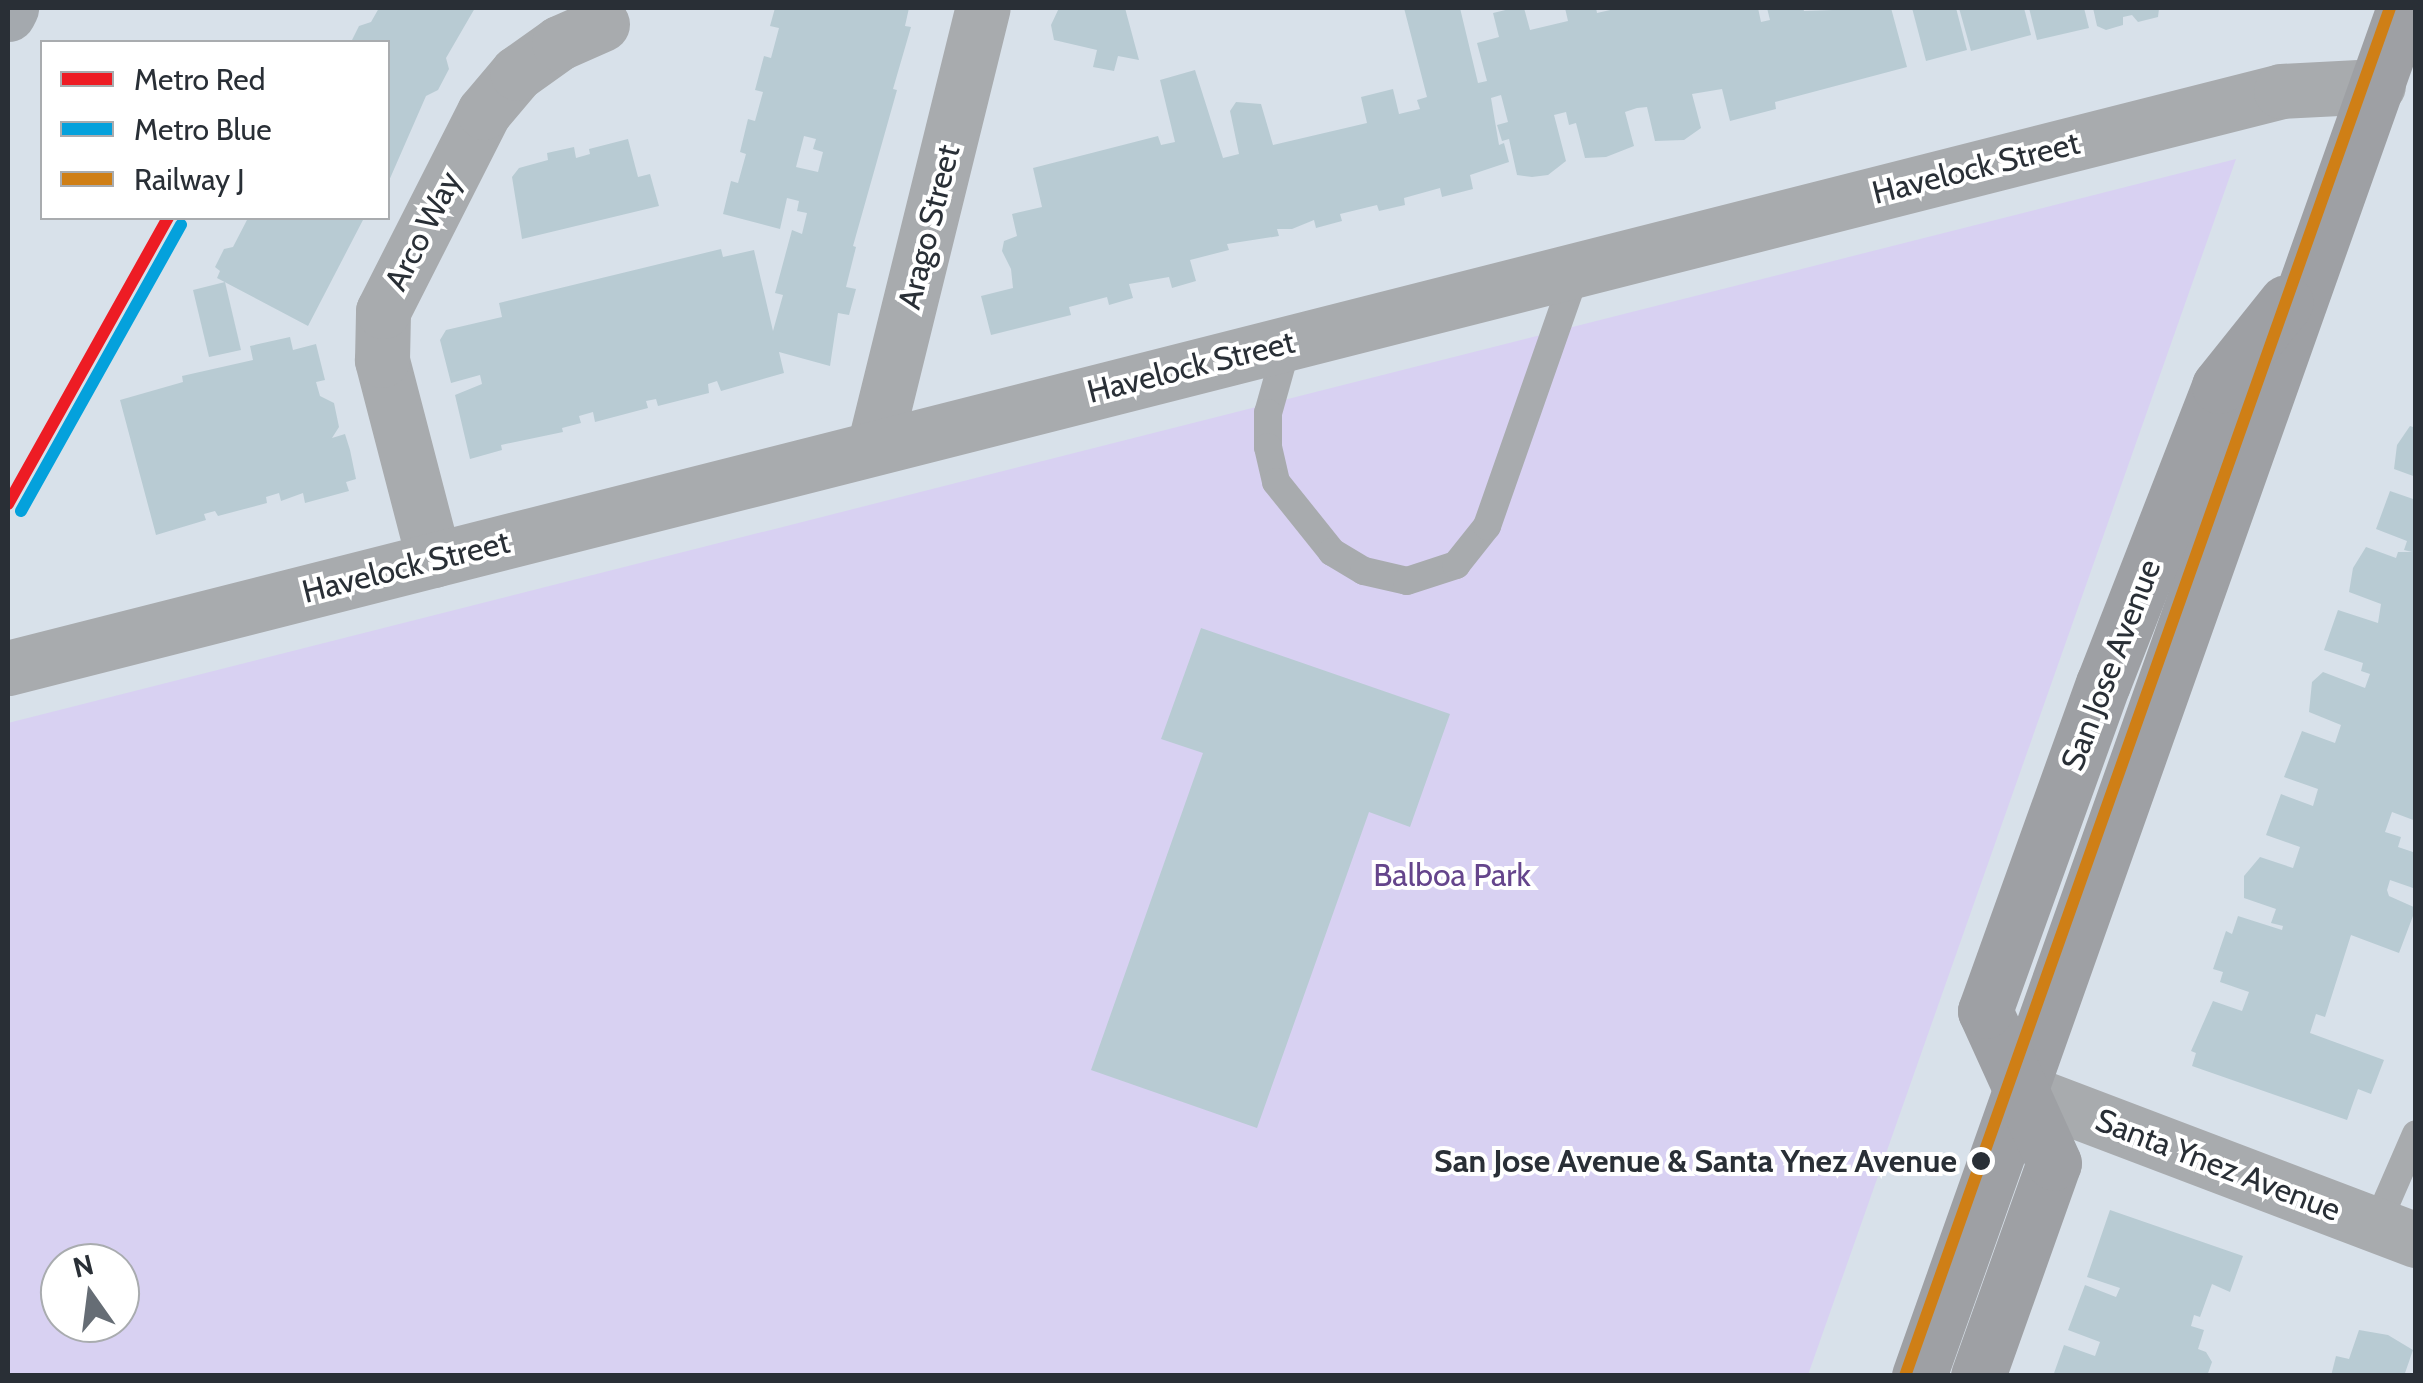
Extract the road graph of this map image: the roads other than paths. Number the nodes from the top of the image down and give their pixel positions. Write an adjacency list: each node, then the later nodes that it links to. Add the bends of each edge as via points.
1 (11, 8): 4 (highway)
2 (983, 8): 9 (street, Arago Street)
3 (2404, 8): 6 (main road, San Jose Avenue)
4 (8, 14)
5 (602, 24): 10 (street, Arco Way, via 559,43 517,73 484,112 384,311 382,360)
6 (2378, 86): 7 (street, Havelock Street, via 2281,91); 12 (main road, San Jose Avenue)
7 (1576, 269): 8 (street, Havelock Street); 8 (lane, via 1487,526 1456,565 1407,581 1364,571 1332,552 1276,482 1268,413)
8 (1288, 342): 9 (street, Havelock Street)
9 (874, 447): 10 (street, Havelock Street)
10 (434, 560): 11 (street, Havelock Street)
11 (8, 668)
12 (2021, 1090): 14 (street, Santa Ynez Avenue); 15 (main road, San Jose Avenue); 16 (main road, via 2054,1163)
13 (2416, 1134): 14 (lane)
14 (2396, 1233)
15 (1920, 1376)
16 (1978, 1376)

